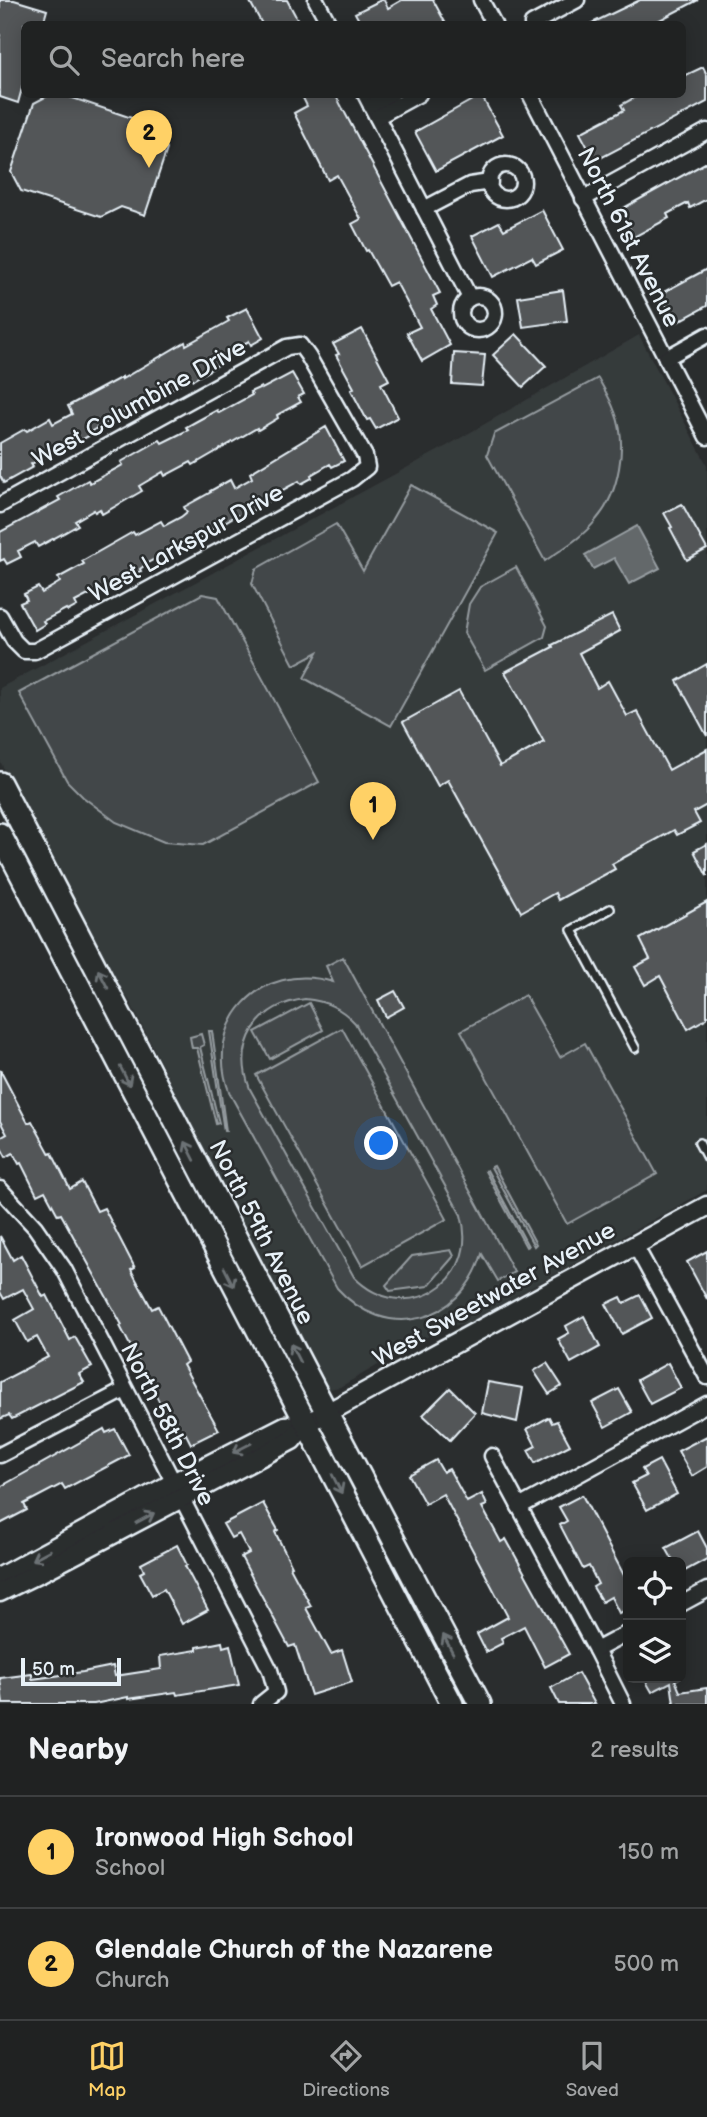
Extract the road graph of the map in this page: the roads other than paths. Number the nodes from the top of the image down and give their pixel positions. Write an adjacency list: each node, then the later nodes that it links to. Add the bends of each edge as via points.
1 (316, 0): 4 (street)
2 (481, 0): 5 (street)
3 (577, 0): 6 (street)
4 (327, 21)
5 (492, 21)
6 (538, 21)
7 (403, 98): 9 (street)
8 (532, 98): 12 (street, North 61st Avenue)
9 (371, 106): 13 (street)
10 (707, 131): 12 (street)
11 (490, 182): 13 (street, via 470,185)
12 (583, 199): 16 (street, North 61st Avenue)
13 (425, 209): 14 (street)
14 (470, 298)
15 (707, 335): 16 (street)
16 (666, 358): 17 (street, North 61st Avenue)
17 (707, 437)
18 (367, 467): 19 (street, West Columbine Drive, via 365,456 300,345 287,347); 20 (street, West Larkspur Drive, via 35,651 24,651)
19 (0, 505)
20 (0, 616)
21 (0, 783): 25 (main road, North 59th Avenue, one-way to 21)
22 (0, 834): 24 (main road, North 59th Avenue)
23 (610, 909): 26 (lane, via 572,930)
24 (94, 1015): 25 (main road, via 113,1032); 36 (main road, North 59th Avenue, one-way to 36)
25 (134, 1040): 35 (main road, North 59th Avenue, one-way to 25)
26 (635, 1048)
27 (699, 1143): 28 (lane)
28 (707, 1158)
29 (0, 1189): 33 (street, North 58th Drive, via 36,1227 64,1269)
30 (707, 1206): 31 (street, West Sweetwater Avenue)
31 (635, 1245): 32 (street); 35 (street, West Sweetwater Avenue)
32 (707, 1377)
33 (125, 1390): 37 (street); 39 (street, North 58th Drive)
34 (707, 1404): 40 (street)
35 (327, 1413): 36 (street, West Sweetwater Avenue); 49 (main road, North 59th Avenue, one-way to 35)
36 (305, 1424): 39 (street, West Sweetwater Avenue, via 285,1426); 48 (main road, North 59th Avenue, one-way to 48)
37 (0, 1455)
38 (492, 1456): 40 (street)
39 (177, 1491): 41 (street, one-way to 41); 43 (street, one-way to 39); 47 (street, North 58th Drive, via 270,1670 276,1692)
40 (519, 1507): 46 (street)
41 (0, 1577)
42 (707, 1590): 44 (street)
43 (0, 1592)
44 (686, 1601)
45 (623, 1636): 46 (street)
46 (596, 1650): 50 (street)
47 (261, 1704)
48 (452, 1704)
49 (480, 1704)
50 (623, 1704)

